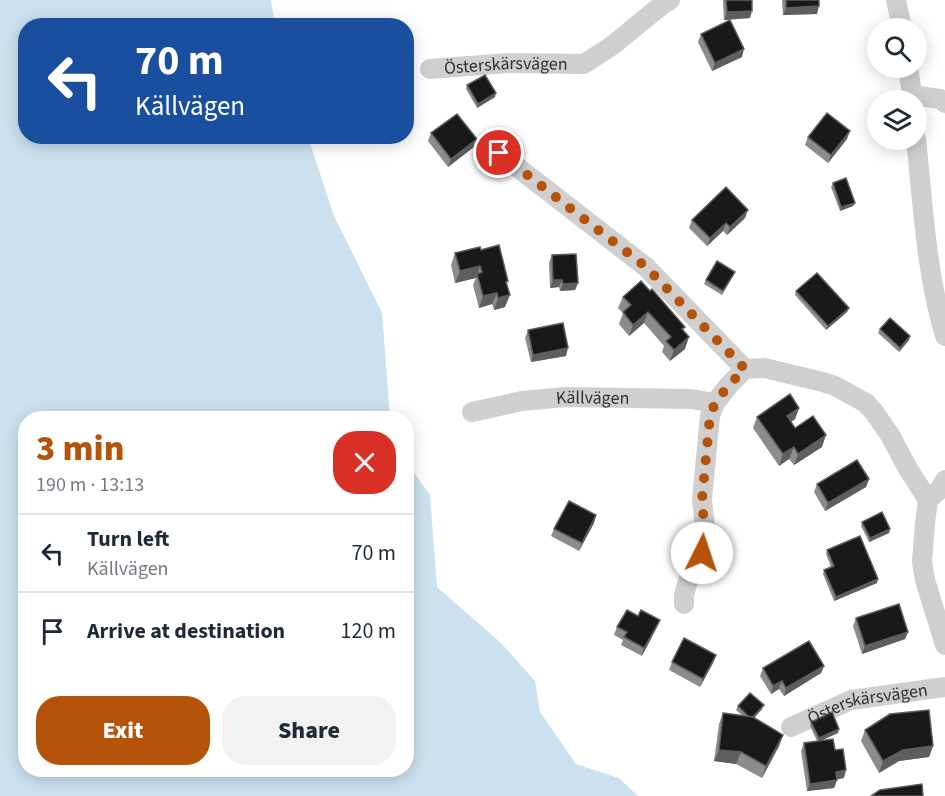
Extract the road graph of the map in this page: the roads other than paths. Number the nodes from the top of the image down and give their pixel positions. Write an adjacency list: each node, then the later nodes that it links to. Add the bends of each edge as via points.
1 (670, 0): 4 (street, Österskärsvägen, via 584,64 508,63)
2 (896, 0): 3 (street)
3 (900, 18)
4 (430, 69)
5 (927, 99): 6 (street)
6 (945, 103)
7 (917, 150): 9 (street, via 928,254)
8 (499, 153): 10 (street, via 646,267)
9 (945, 336)
10 (745, 369): 11 (street); 14 (street, via 764,368 823,382 866,404 890,435)
11 (715, 403): 12 (street, Källvägen, via 691,399 566,397); 15 (street, via 703,478 705,537 688,581)
12 (472, 412)
13 (945, 480): 14 (street)
14 (928, 500): 16 (street, via 924,580)
15 (684, 604)
16 (945, 645)
17 (945, 687): 18 (street, Österskärsvägen, via 851,700)
18 (791, 727)

